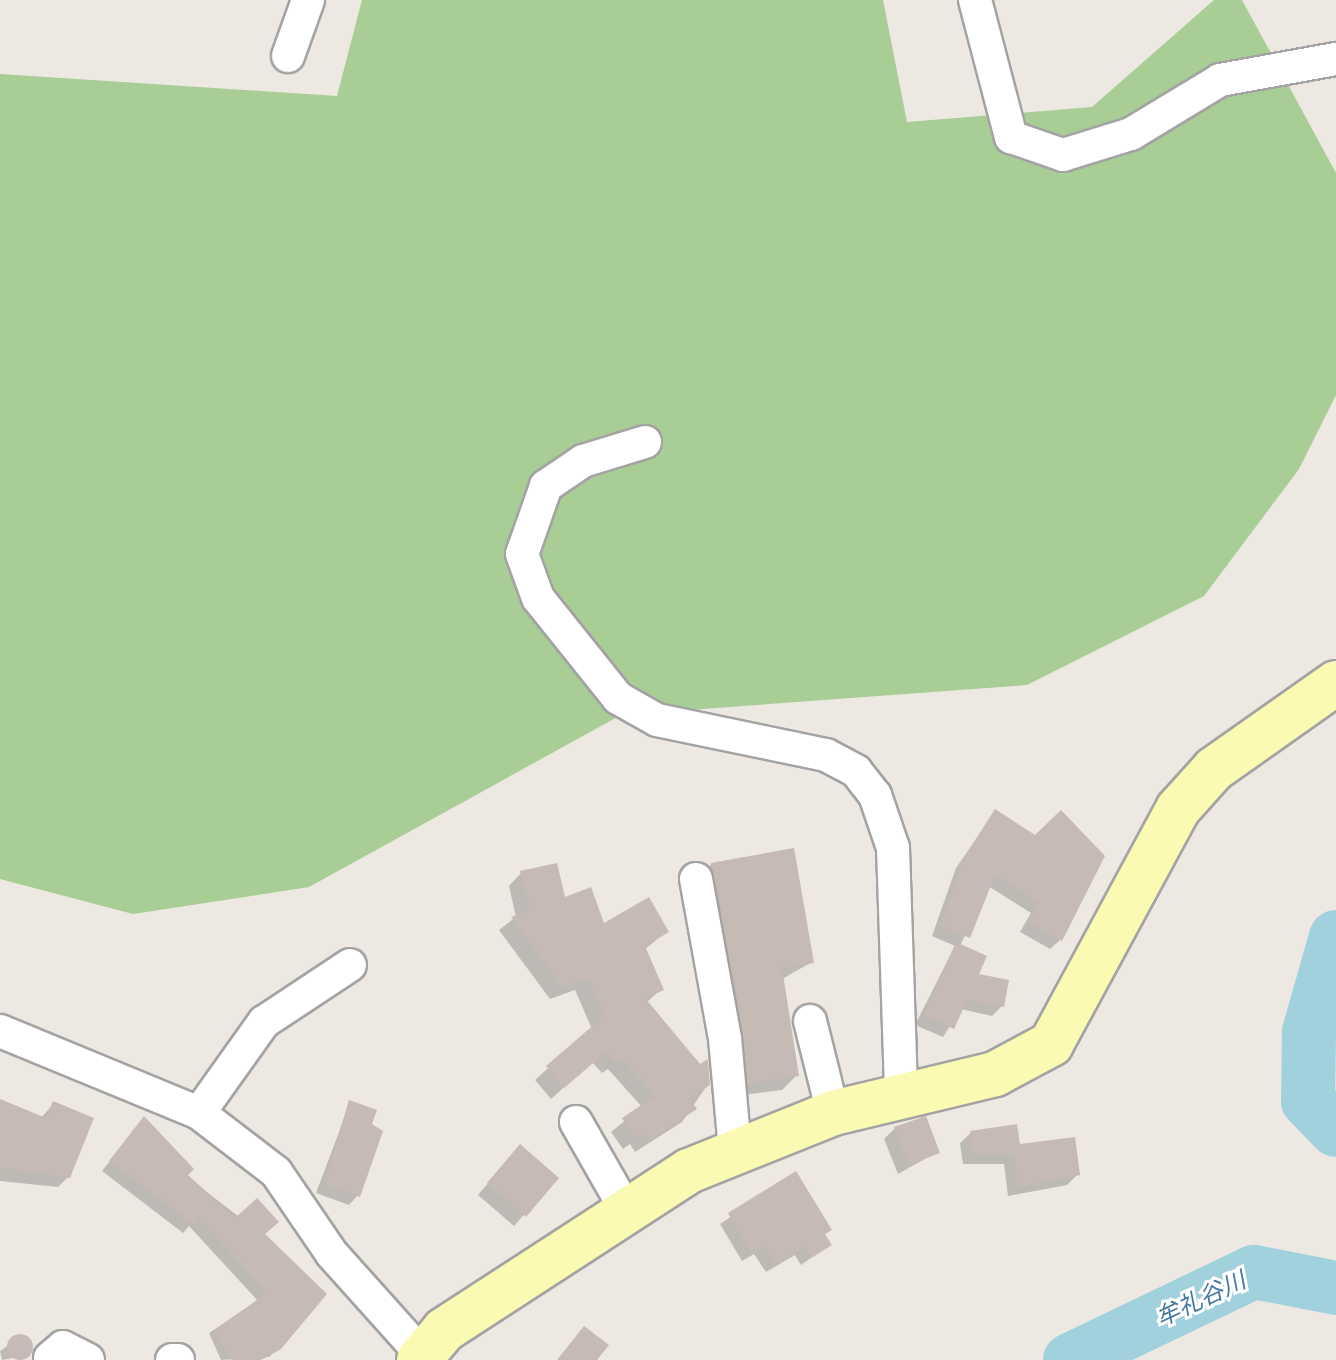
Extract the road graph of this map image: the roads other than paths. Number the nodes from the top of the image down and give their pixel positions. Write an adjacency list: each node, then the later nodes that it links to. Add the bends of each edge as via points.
1 (308, 0): 3 (street)
2 (975, 0): 4 (street, via 1011,137 1063,155 1131,134 1220,80)
3 (288, 56)
4 (1336, 59)
5 (645, 442): 11 (street, via 583,461 546,486 522,554 538,598 618,698 657,720 826,755 856,771 875,795 893,848)
6 (1336, 683): 11 (street, via 1214,769 1178,809 1051,1044 995,1074)
7 (696, 879): 15 (street)
8 (350, 965): 12 (street, via 264,1022)
9 (810, 1021): 13 (street)
10 (0, 1031): 12 (street)
11 (901, 1095): 13 (street)
12 (199, 1113): 18 (street, via 276,1172 332,1254)
13 (833, 1113): 15 (street)
14 (576, 1122): 16 (street)
15 (735, 1149): 16 (street)
16 (625, 1208): 18 (street)
17 (50, 1358): 19 (street, via 63,1347)
18 (418, 1359)
19 (88, 1360)

